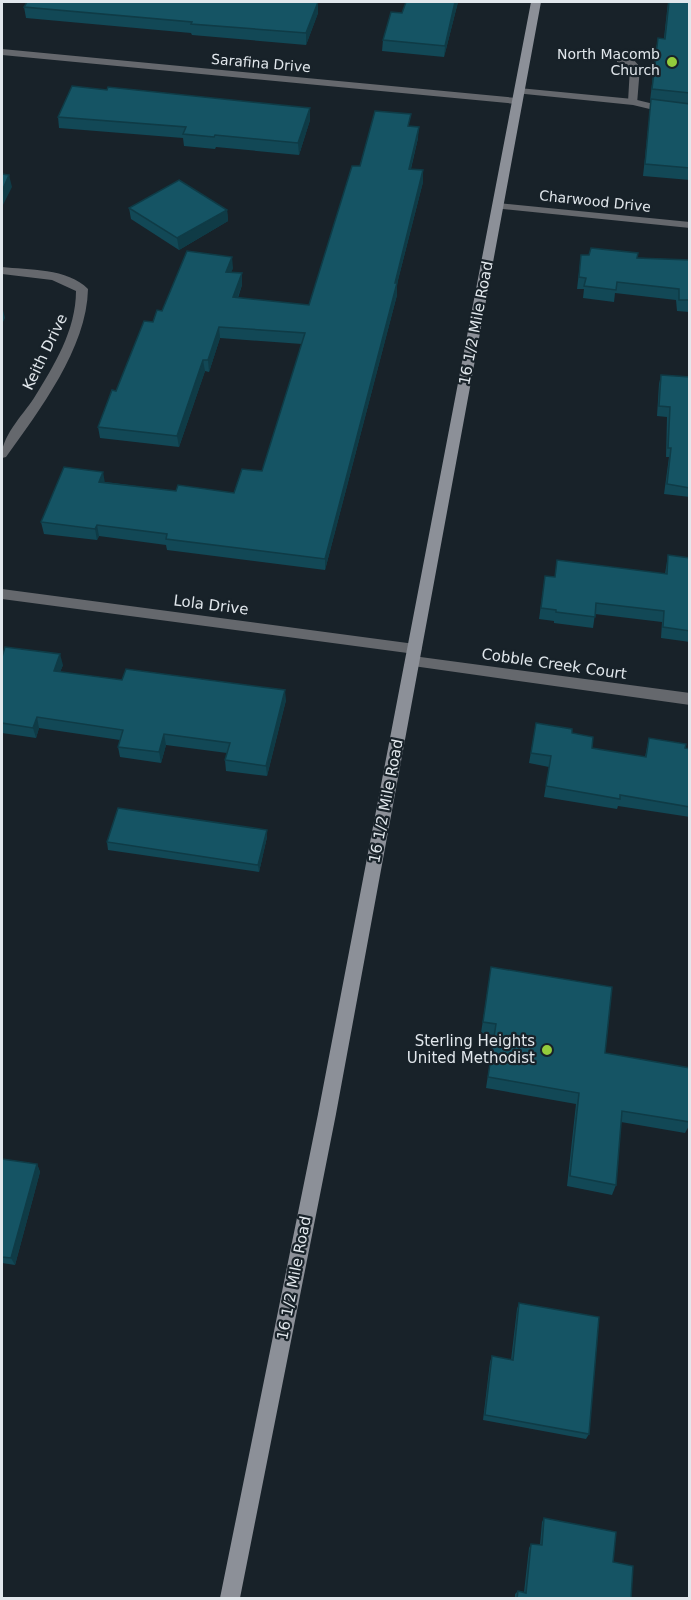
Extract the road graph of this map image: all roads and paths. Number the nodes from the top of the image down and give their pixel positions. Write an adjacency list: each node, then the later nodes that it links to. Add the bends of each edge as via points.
1 (536, 2): 4 (street, 16 1/2 Mile Road)
2 (2, 52): 4 (street, Sarafina Drive)
3 (620, 60): 5 (street, via 635,67)
4 (518, 96): 5 (street, Sarafina Drive); 7 (street, 16 1/2 Mile Road)
5 (633, 102): 6 (street, Sarafina Drive)
6 (690, 111)
7 (498, 206): 8 (street, Charwood Drive); 12 (street, 16 1/2 Mile Road)
8 (690, 225)
9 (2, 271): 10 (street, Keith Drive, via 70,281 82,289 84,301 45,391)
10 (2, 454)
11 (2, 594): 12 (street, Lola Drive)
12 (414, 655): 13 (street, Cobble Creek Court); 14 (street, 16 1/2 Mile Road)
13 (690, 699)
14 (230, 1599)

